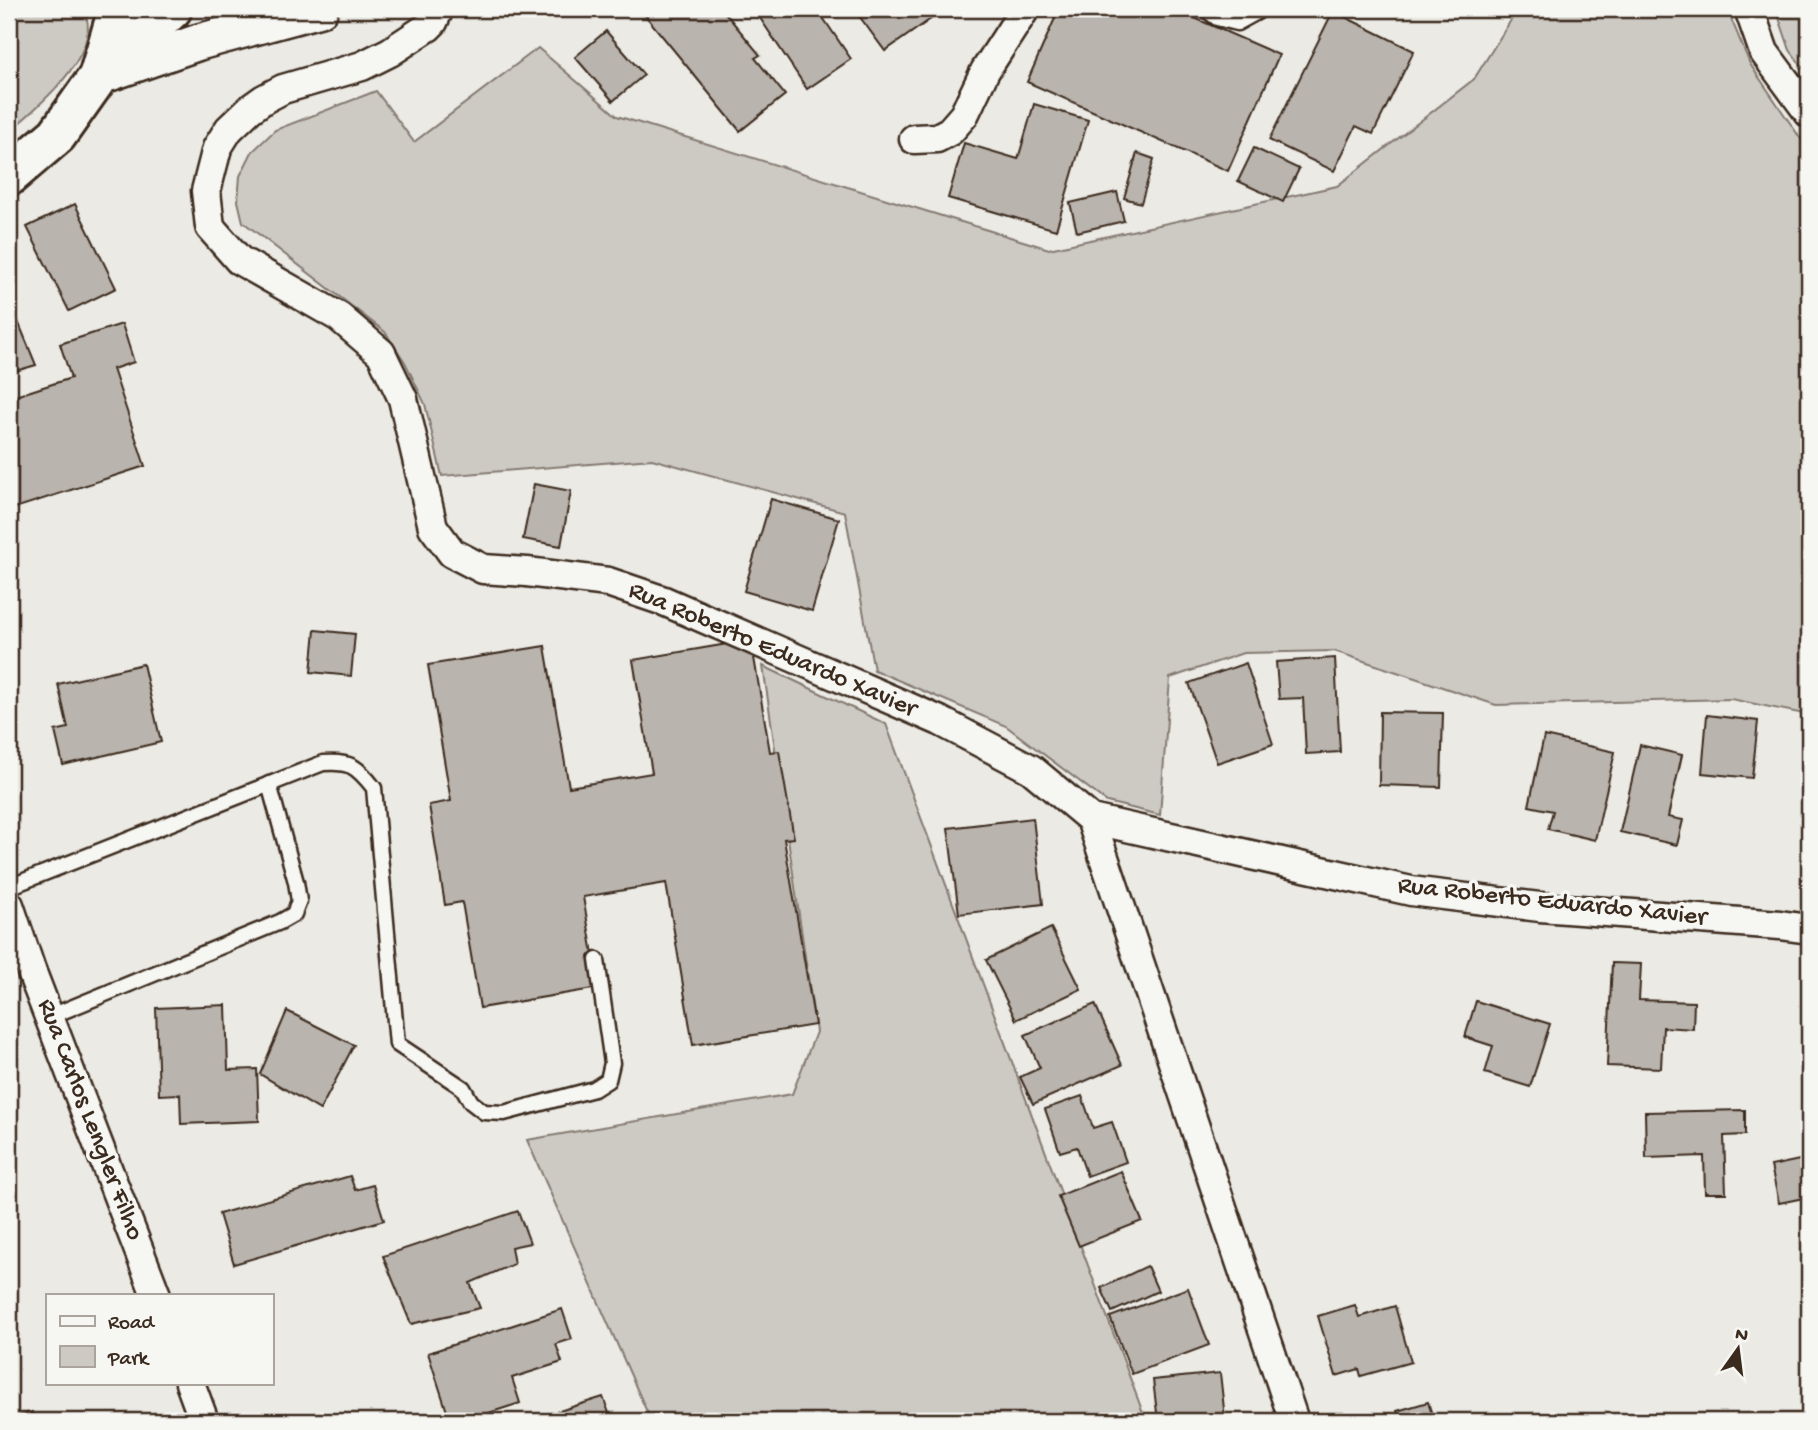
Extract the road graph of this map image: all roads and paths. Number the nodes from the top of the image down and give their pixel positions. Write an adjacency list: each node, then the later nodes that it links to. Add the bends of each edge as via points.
1 (102, 9): 10 (main road)
2 (118, 9): 10 (main road)
3 (172, 9): 10 (main road)
4 (320, 9): 10 (street, via 199,42)
5 (439, 9): 15 (street, Rua Roberto Eduardo Xavier, via 428,27 390,52 362,66 283,89 250,109 229,129 218,148 206,191 210,228 239,260 339,317 381,353 403,399 433,527 452,553 483,569 608,582 664,601 940,721 1031,769)
6 (1025, 9): 12 (street, via 985,71 964,115 937,138)
7 (1205, 9): 8 (lane, via 1237,23)
8 (1257, 9)
9 (1749, 9): 11 (street, via 1764,52)
10 (98, 77): 13 (main road, via 57,135)
11 (1809, 113)
12 (914, 139)
13 (9, 176)
14 (269, 784): 16 (lane); 19 (lane, via 323,763 340,762 360,770 374,788 397,1044 463,1088 484,1112 504,1113 594,1089 608,1080 612,1063); 21 (lane, via 296,882 299,901 294,914)
15 (1091, 819): 18 (street, Rua Roberto Eduardo Xavier, via 1411,891 1541,907); 25 (street)
16 (9, 887)
17 (9, 905): 20 (street, Rua Carlos Lengler Filho)
18 (1809, 929)
19 (597, 960)
20 (20, 975): 21 (street, Rua Carlos Lengler Filho)
21 (49, 1017): 22 (street, Rua Carlos Lengler Filho)
22 (156, 1294)
23 (190, 1384): 24 (street)
24 (204, 1421)
25 (1294, 1421)

